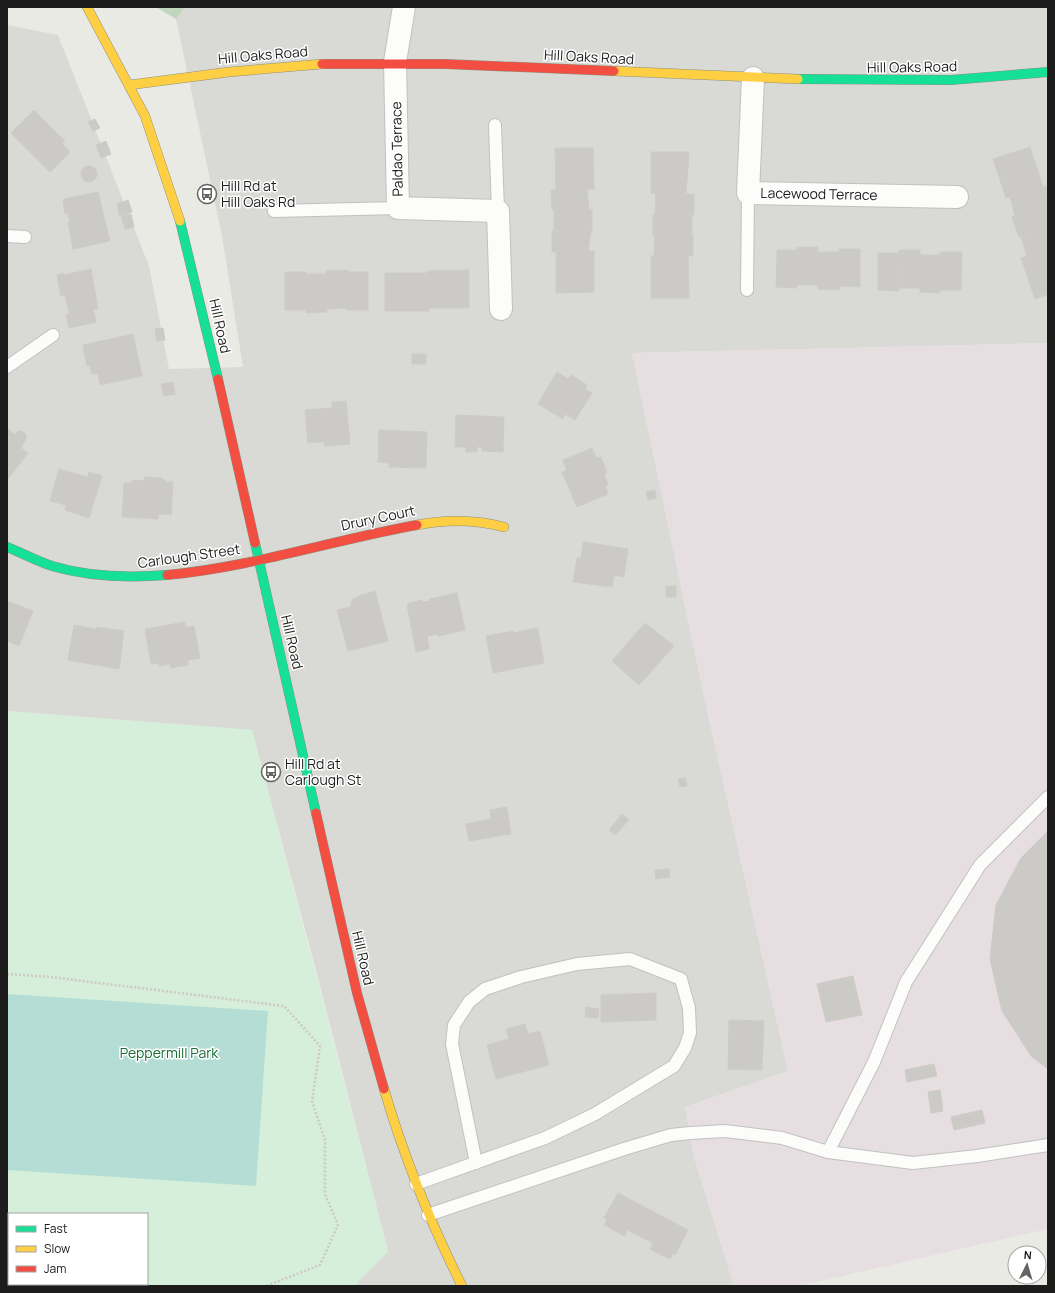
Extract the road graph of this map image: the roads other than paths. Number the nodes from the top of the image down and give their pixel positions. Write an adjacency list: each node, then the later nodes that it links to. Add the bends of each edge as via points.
1 (87, 7): 6 (street, Hill Road)
2 (404, 7): 3 (street, Paldao Terrace)
3 (395, 62): 5 (street, Hill Oaks Road); 6 (street, Hill Oaks Road, via 291,66); 10 (street, Paldao Terrace)
4 (1048, 72): 5 (street, Hill Oaks Road, via 1002,78 934,81 866,82)
5 (753, 78): 8 (street, Lacewood Terrace)
6 (129, 85): 21 (street, Hill Road, via 144,116 178,214 200,299)
7 (495, 126): 12 (lane)
8 (748, 193): 9 (street, Lacewood Terrace); 15 (lane)
9 (957, 197)
10 (398, 208): 11 (lane); 12 (street, Paldao Terrace)
11 (274, 210)
12 (498, 212): 16 (street)
13 (7, 236): 14 (lane)
14 (25, 237)
15 (747, 290)
16 (501, 308)
17 (53, 335): 18 (lane)
18 (7, 367)
19 (504, 527): 21 (street, Drury Court, via 472,520 438,520)
20 (7, 547): 21 (street, Carlough Street, via 39,561 79,573 128,578 155,578)
21 (259, 560): 26 (street, Hill Road, via 357,993 384,1092)
22 (1048, 797): 24 (lane, via 980,865 906,982 874,1062)
23 (1048, 1145): 24 (lane, via 913,1163)
24 (828, 1152): 27 (lane, via 782,1138 725,1131 671,1135)
25 (476, 1162): 25 (lane, via 545,1138 595,1114 674,1066 685,1048 690,1033 689,1008 680,979 630,959 577,964 521,977 485,989 469,1002 454,1025 452,1044); 26 (lane)
26 (416, 1184): 27 (street, Hill Road)
27 (428, 1214): 28 (street, Hill Road)
28 (462, 1286)

